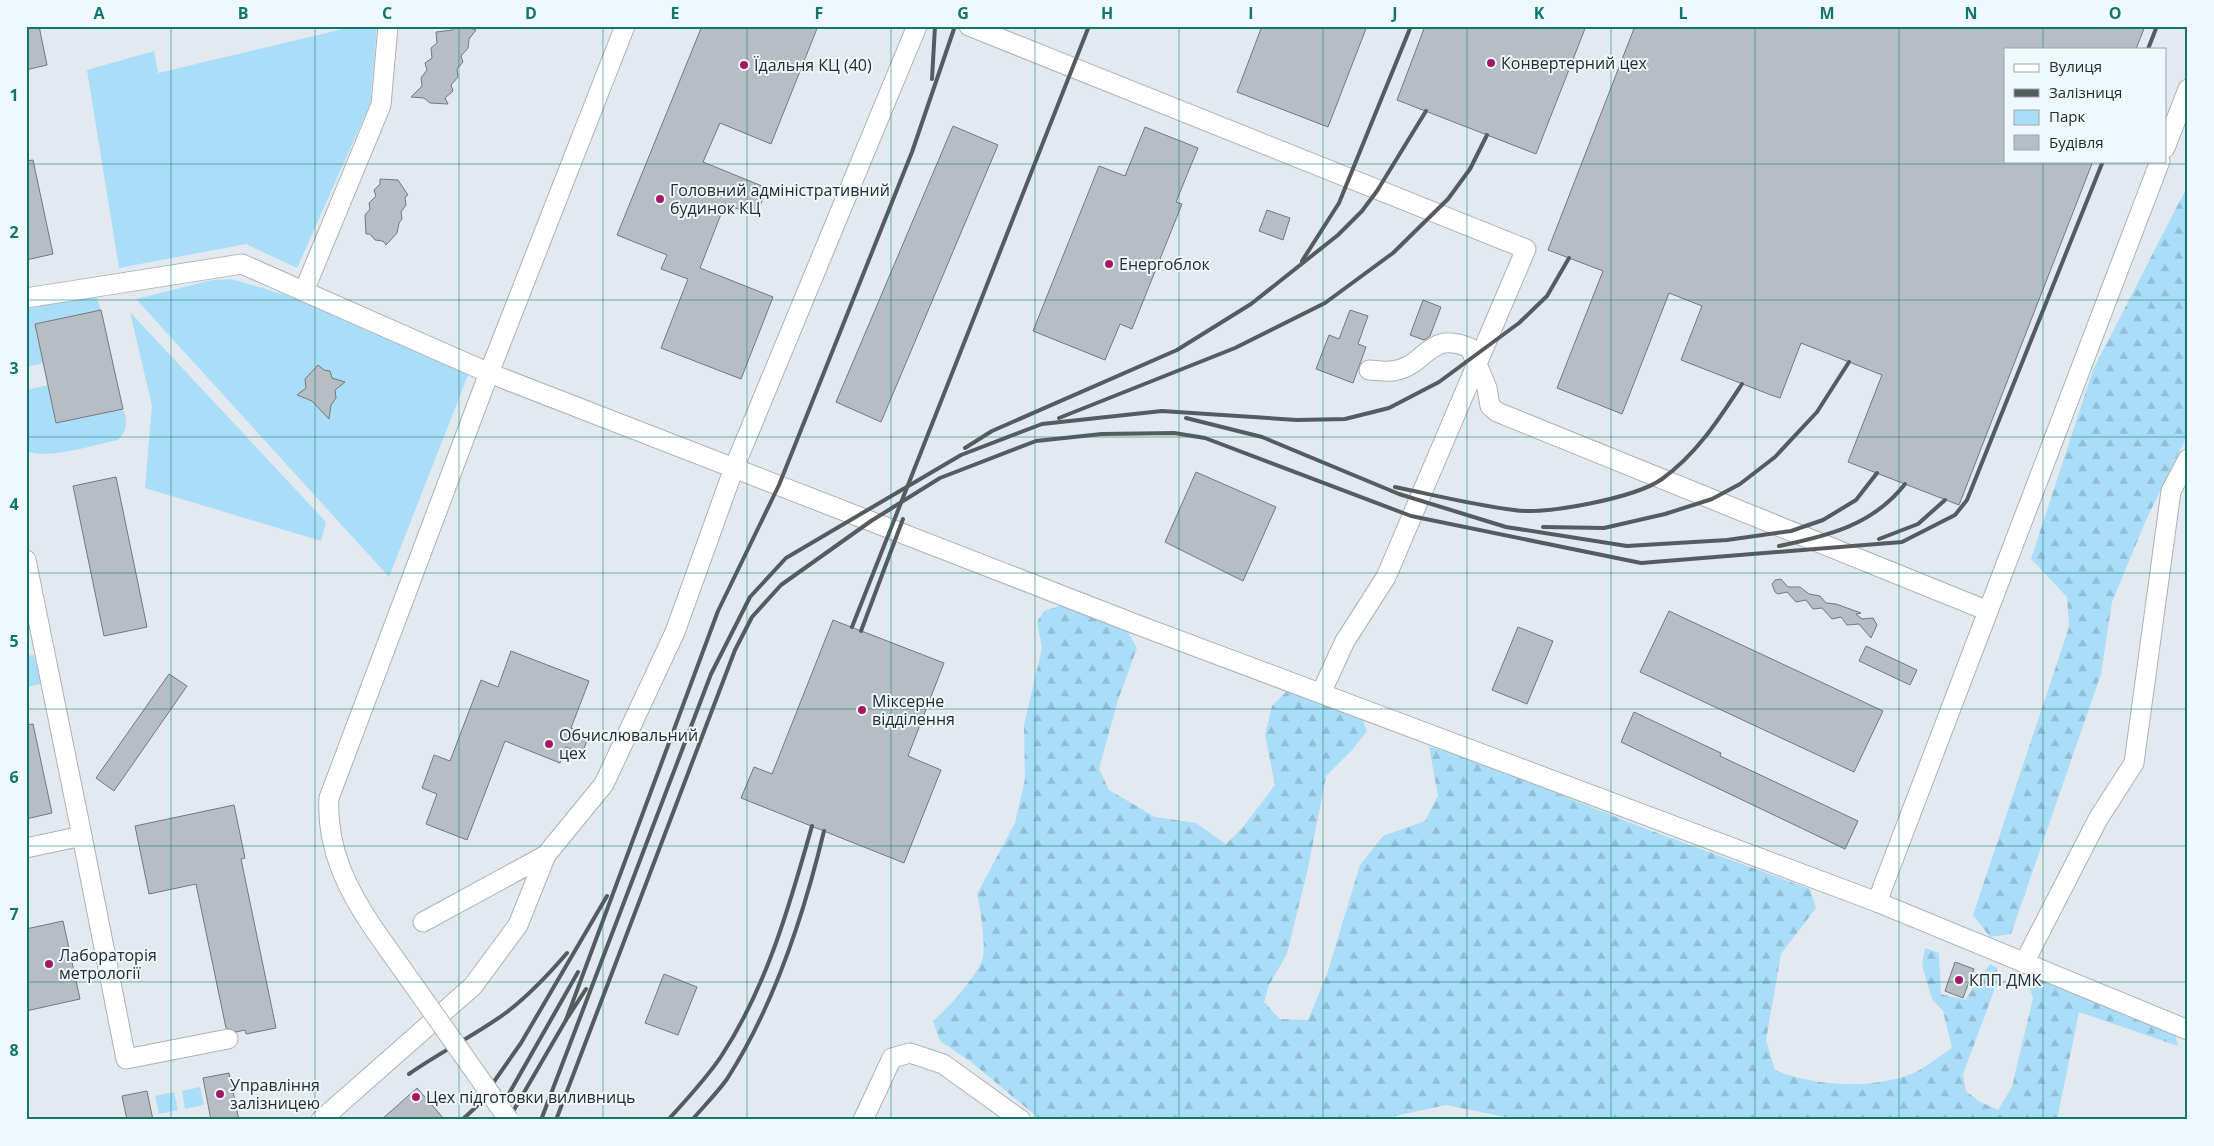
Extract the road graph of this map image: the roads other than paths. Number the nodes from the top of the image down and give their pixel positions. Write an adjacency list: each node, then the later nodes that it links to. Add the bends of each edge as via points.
1 (388, 26): 8 (street, via 381,105)
2 (624, 26): 12 (street)
3 (917, 26): 14 (street)
4 (969, 26): 10 (street, via 1526,249)
5 (2188, 89): 6 (street)
6 (2166, 145)
7 (2160, 162): 16 (street)
8 (304, 291): 9 (street, via 242,264); 12 (street)
9 (26, 298)
10 (1477, 364): 11 (street, via 1470,348 1455,342 1438,344 1411,364 1393,372); 16 (street, via 1490,406 1497,412); 17 (street, via 1386,577 1345,641)
11 (1368, 370)
12 (489, 373): 14 (street); 27 (street, bridge, via 329,798 328,818 332,847 357,906)
13 (2188, 459): 23 (street, via 2171,490 2134,763 2098,819)
14 (734, 468): 17 (street); 20 (street, via 674,632 604,784)
15 (26, 560): 18 (street)
16 (1988, 610): 21 (street)
17 (1321, 694): 21 (street)
18 (82, 836): 19 (street); 25 (street, via 126,1059)
19 (26, 848)
20 (546, 856): 22 (street); 26 (street, via 518,925 473,986)
21 (1877, 902): 23 (street)
22 (423, 922)
23 (2024, 963): 24 (street)
24 (2188, 1030)
25 (228, 1039)
26 (321, 1120)
27 (509, 1120)
28 (864, 1120): 29 (street, via 892,1058 910,1053 943,1064)
29 (1021, 1120)

